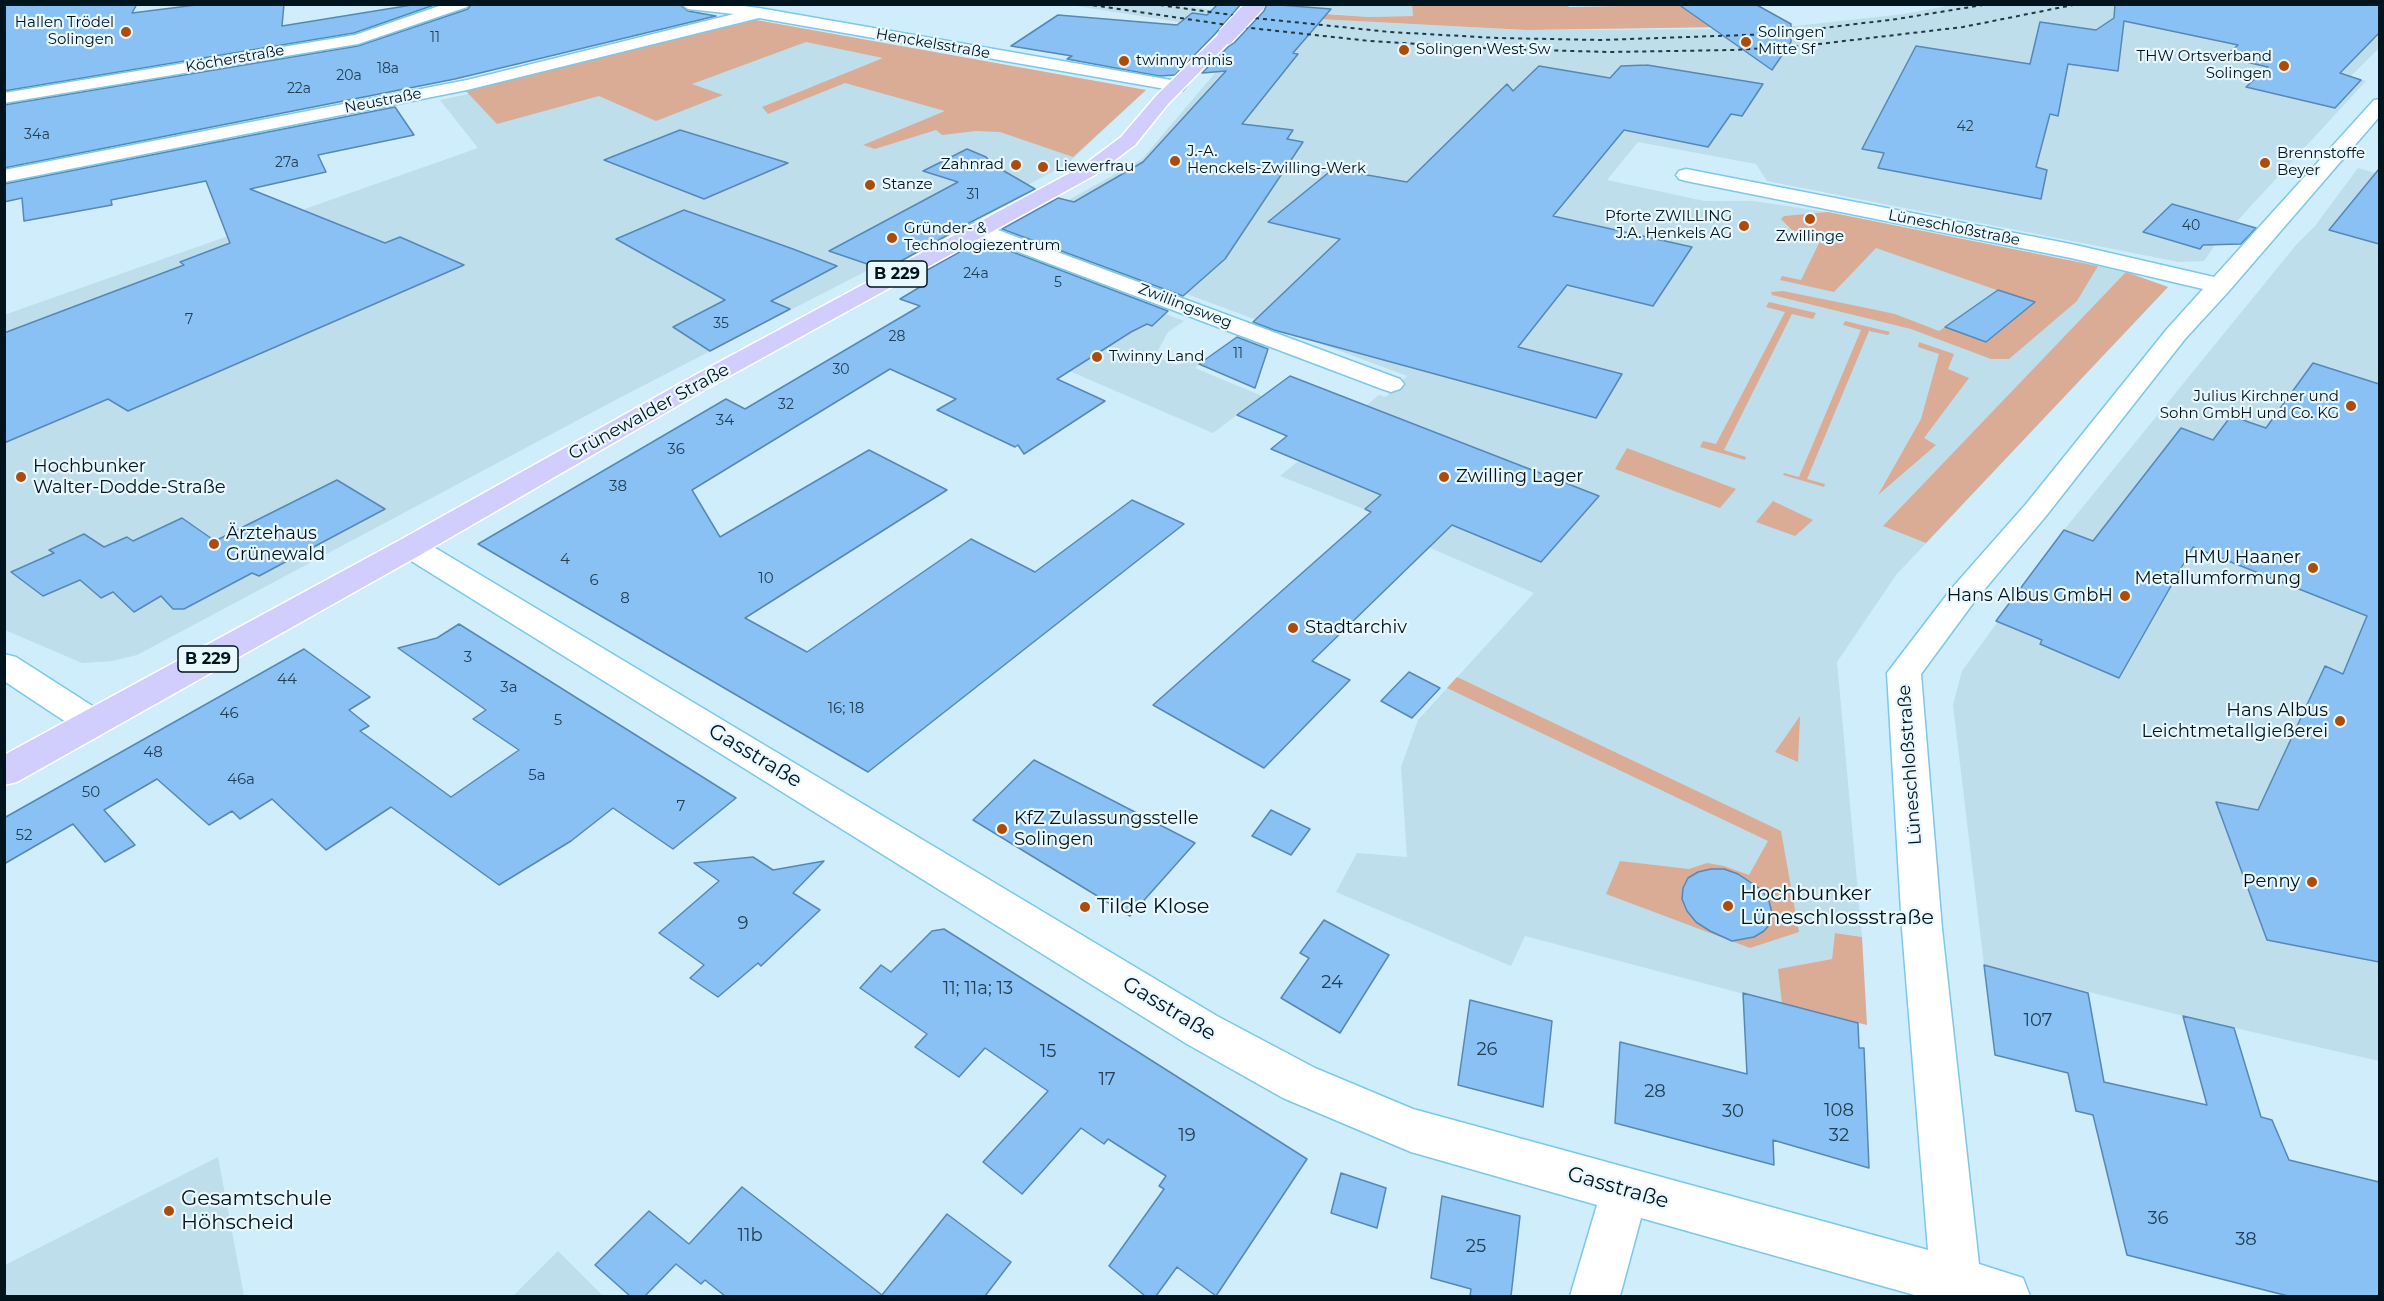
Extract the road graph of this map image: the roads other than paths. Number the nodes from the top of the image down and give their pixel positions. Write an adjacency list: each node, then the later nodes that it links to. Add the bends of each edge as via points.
1 (462, 4): 6 (street, Köcherstraße, via 358,39)
2 (688, 4): 4 (street, Henckelsstraße)
3 (1256, 4): 5 (main road, Grünewalder Straße / B 229, bridge)
4 (759, 13): 5 (street, Henckelsstraße); 9 (street, Neustraße, via 468,85)
5 (1177, 86): 10 (main road, Grünewalder Straße / B 229, via 1111,156)
6 (4, 98)
7 (2379, 104): 11 (street, Lüneschloßstraße)
8 (1686, 175): 11 (street, Lüneschloßstraße, via 2071,251)
9 (4, 176)
10 (979, 229): 12 (street, Zwillingsweg); 13 (main road, Grünewalder Straße / B 229)
11 (2221, 286): 18 (street, Lüneschloßstraße, via 2176,334 1904,673 1922,929)
12 (1391, 384)
13 (411, 547): 15 (main road, Grünewalder Straße / B 229); 17 (street, Gasstraße, via 1202,1030 1299,1083 1411,1130)
14 (4, 665): 15 (street)
15 (93, 723): 16 (main road, Grünewalder Straße / B 229)
16 (4, 772)
17 (1625, 1189): 18 (street, Gasstraße); 19 (street)
18 (1956, 1283): 20 (street, Gasstraße)
19 (1594, 1296)
20 (2005, 1296)

